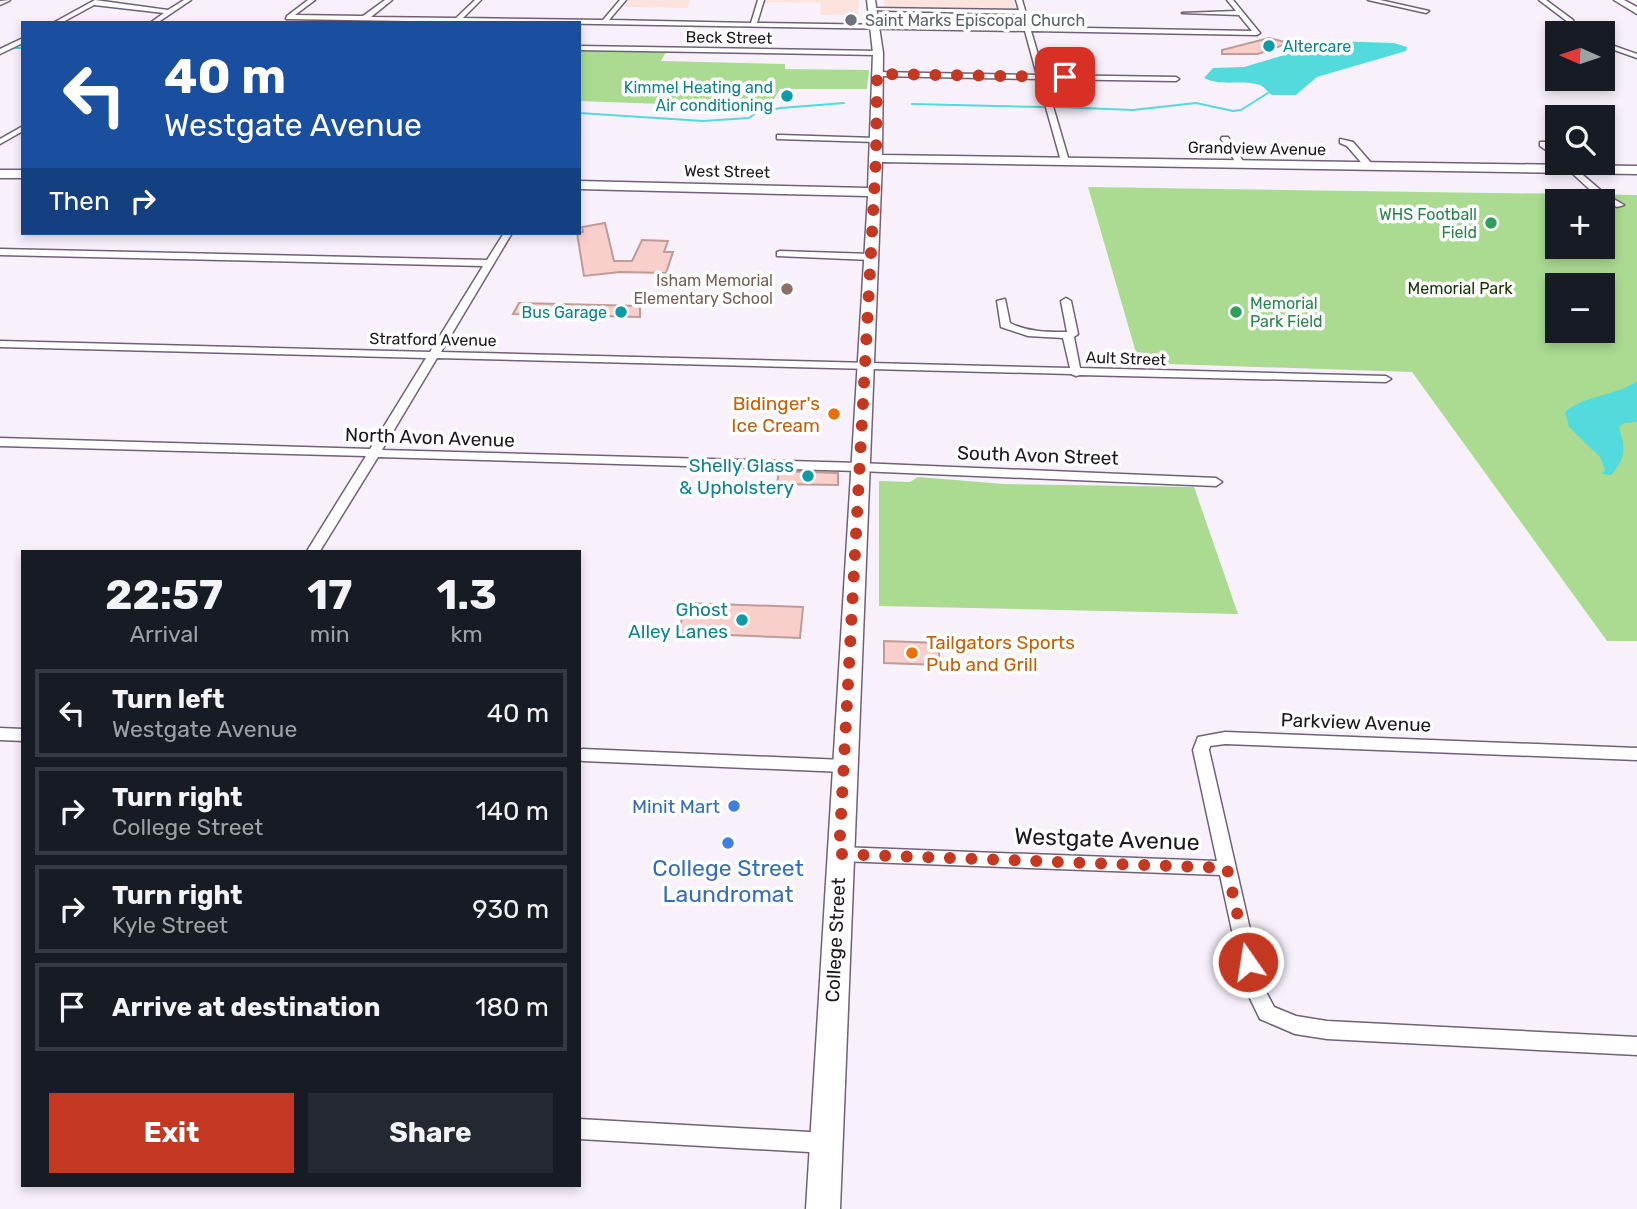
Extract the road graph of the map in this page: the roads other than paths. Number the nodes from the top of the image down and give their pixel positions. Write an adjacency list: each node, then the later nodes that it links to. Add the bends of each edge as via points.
1 (7, 0): 14 (street)
2 (188, 0): 17 (street)
3 (312, 0): 22 (street)
4 (389, 0): 23 (street)
5 (478, 0): 27 (street)
6 (623, 0): 30 (street)
7 (761, 0): 31 (street)
8 (1019, 0): 19 (street)
9 (1230, 0): 21 (street)
10 (1371, 0): 15 (street)
11 (1542, 0): 28 (street)
12 (1618, 0): 16 (main road)
13 (96, 1): 17 (street); 24 (street)
14 (0, 3)
15 (1426, 11)
16 (1637, 11)
17 (168, 12): 25 (street)
18 (873, 12): 19 (street); 31 (street); 32 (street); 40 (main road, College Street)
19 (1022, 12): 32 (street)
20 (1185, 13): 21 (street)
21 (1240, 13): 32 (street, via 1256,33)
22 (289, 17): 23 (street); 26 (street)
23 (364, 18): 27 (street)
24 (60, 21)
25 (156, 21)
26 (284, 21)
27 (456, 21)
28 (1572, 21)
29 (581, 22): 30 (street)
30 (605, 22): 31 (street)
31 (753, 25)
32 (1027, 29): 41 (street)
33 (0, 41): 34 (street)
34 (21, 41)
35 (21, 42): 38 (street)
36 (581, 48): 40 (street, Beck Street)
37 (1615, 48): 39 (street)
38 (0, 52)
39 (1637, 56)
40 (877, 64): 41 (street, Beck Street); 48 (main road, College Street)
41 (1041, 77): 42 (street, Beck Street); 49 (street)
42 (1177, 79)
43 (21, 129): 46 (street)
44 (779, 137): 48 (street)
45 (1225, 139): 50 (street)
46 (0, 142)
47 (1343, 142): 51 (street)
48 (876, 149): 49 (main road, Grandview Avenue); 59 (main road, College Street)
49 (1065, 161): 50 (main road, Grandview Avenue)
50 (1241, 164): 51 (main road, Grandview Avenue)
51 (1369, 166): 52 (main road, Grandview Avenue)
52 (1545, 166)
53 (1615, 169): 54 (main road, Grandview Avenue)
54 (1637, 170)
55 (0, 174): 56 (main road)
56 (21, 174)
57 (1579, 175): 60 (street)
58 (581, 186): 59 (main road, West Street)
59 (874, 192): 64 (main road, College Street)
60 (1620, 205)
61 (507, 235): 65 (street)
62 (0, 252): 65 (street)
63 (780, 254): 64 (street)
64 (871, 257): 71 (main road, College Street)
65 (489, 263): 70 (street)
66 (1002, 301): 68 (street, via 1005,325 1030,334)
67 (1066, 301): 68 (street, via 1073,334)
68 (1068, 335): 72 (street)
69 (0, 344): 70 (street, Stratford Avenue)
70 (433, 355): 71 (street, Stratford Avenue); 75 (street)
71 (865, 366): 72 (street, Ault Street); 76 (main road, College Street)
72 (1076, 373): 73 (street, Ault Street)
73 (1386, 379)
74 (0, 442): 75 (street, North Avon Avenue)
75 (375, 453): 76 (street, North Avon Avenue); 78 (street)
76 (859, 467): 77 (street, South Avon Street); 83 (main road, College Street)
77 (1216, 482)
78 (315, 550)
79 (0, 734): 80 (street)
80 (21, 735)
81 (1637, 754): 85 (street, Parkview Avenue, via 1205,740 1201,760)
82 (583, 755): 83 (street)
83 (844, 766): 84 (main road, College Street)
84 (839, 854): 85 (street, Westgate Avenue); 88 (main road, College Street)
85 (1227, 868): 86 (street, via 1254,986 1267,1013 1281,1021 1327,1030)
86 (1637, 1046)
87 (581, 1129): 88 (street)
88 (826, 1143): 89 (main road, College Street)
89 (823, 1209)

